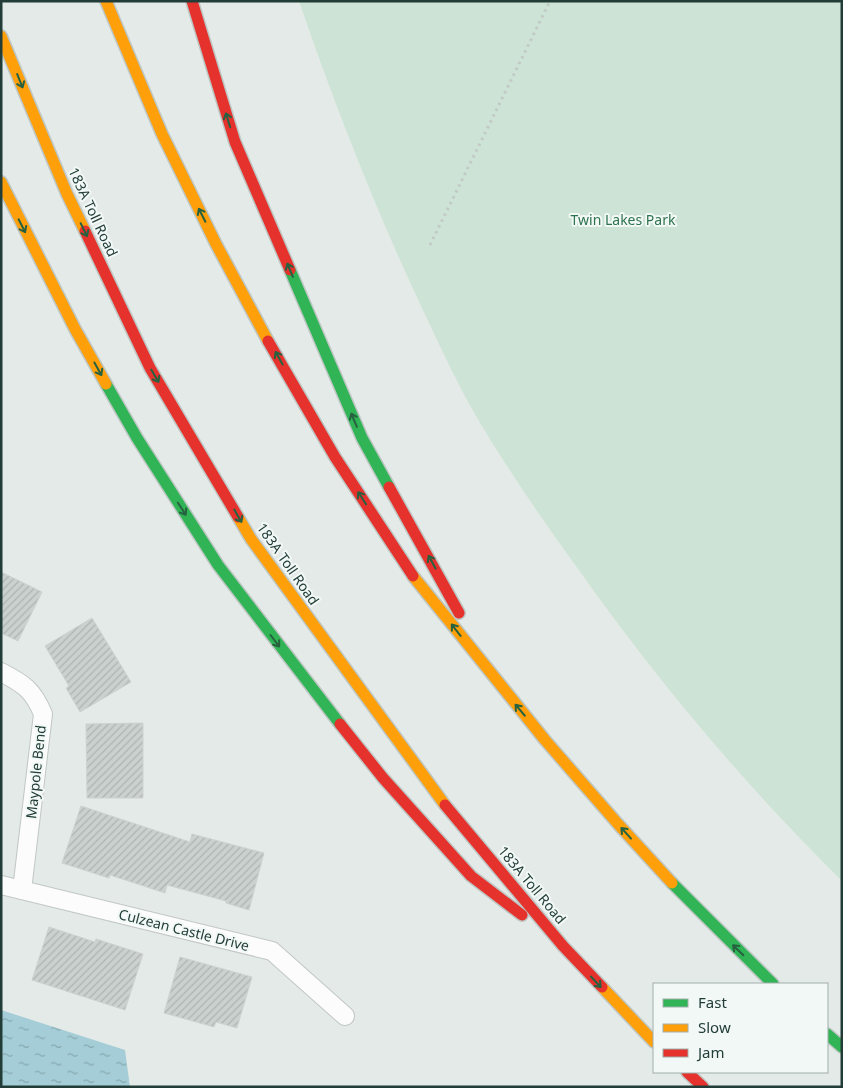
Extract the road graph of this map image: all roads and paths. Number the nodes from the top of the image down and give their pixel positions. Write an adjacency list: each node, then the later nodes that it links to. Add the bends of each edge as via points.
1 (106, 1): 8 (highway, one-way to 1, via 403,561 321,435 238,285 161,132)
2 (192, 1): 8 (highway, one-way to 2, via 362,438 235,142)
3 (550, 1): 6 (path)
4 (1, 36): 11 (highway, 183A Toll Road, one-way to 11, via 67,194 150,368 251,539 439,798)
5 (1, 182): 11 (highway, one-way to 11, via 76,330 132,430 218,566 377,770 471,876)
6 (430, 245)
7 (1, 672): 10 (street, Maypole Bend, via 35,696 43,714)
8 (497, 682): 12 (highway, one-way to 8, via 627,834)
9 (1, 885): 10 (street, Culzean Castle Drive)
10 (22, 890): 13 (street, Culzean Castle Drive, via 272,951)
11 (563, 946): 15 (highway, 183A Toll Road, one-way to 15)
12 (772, 983)
13 (345, 1016)
14 (828, 1035): 16 (highway)
15 (653, 1041)
16 (842, 1047)
17 (688, 1073): 18 (highway)
18 (703, 1087)

